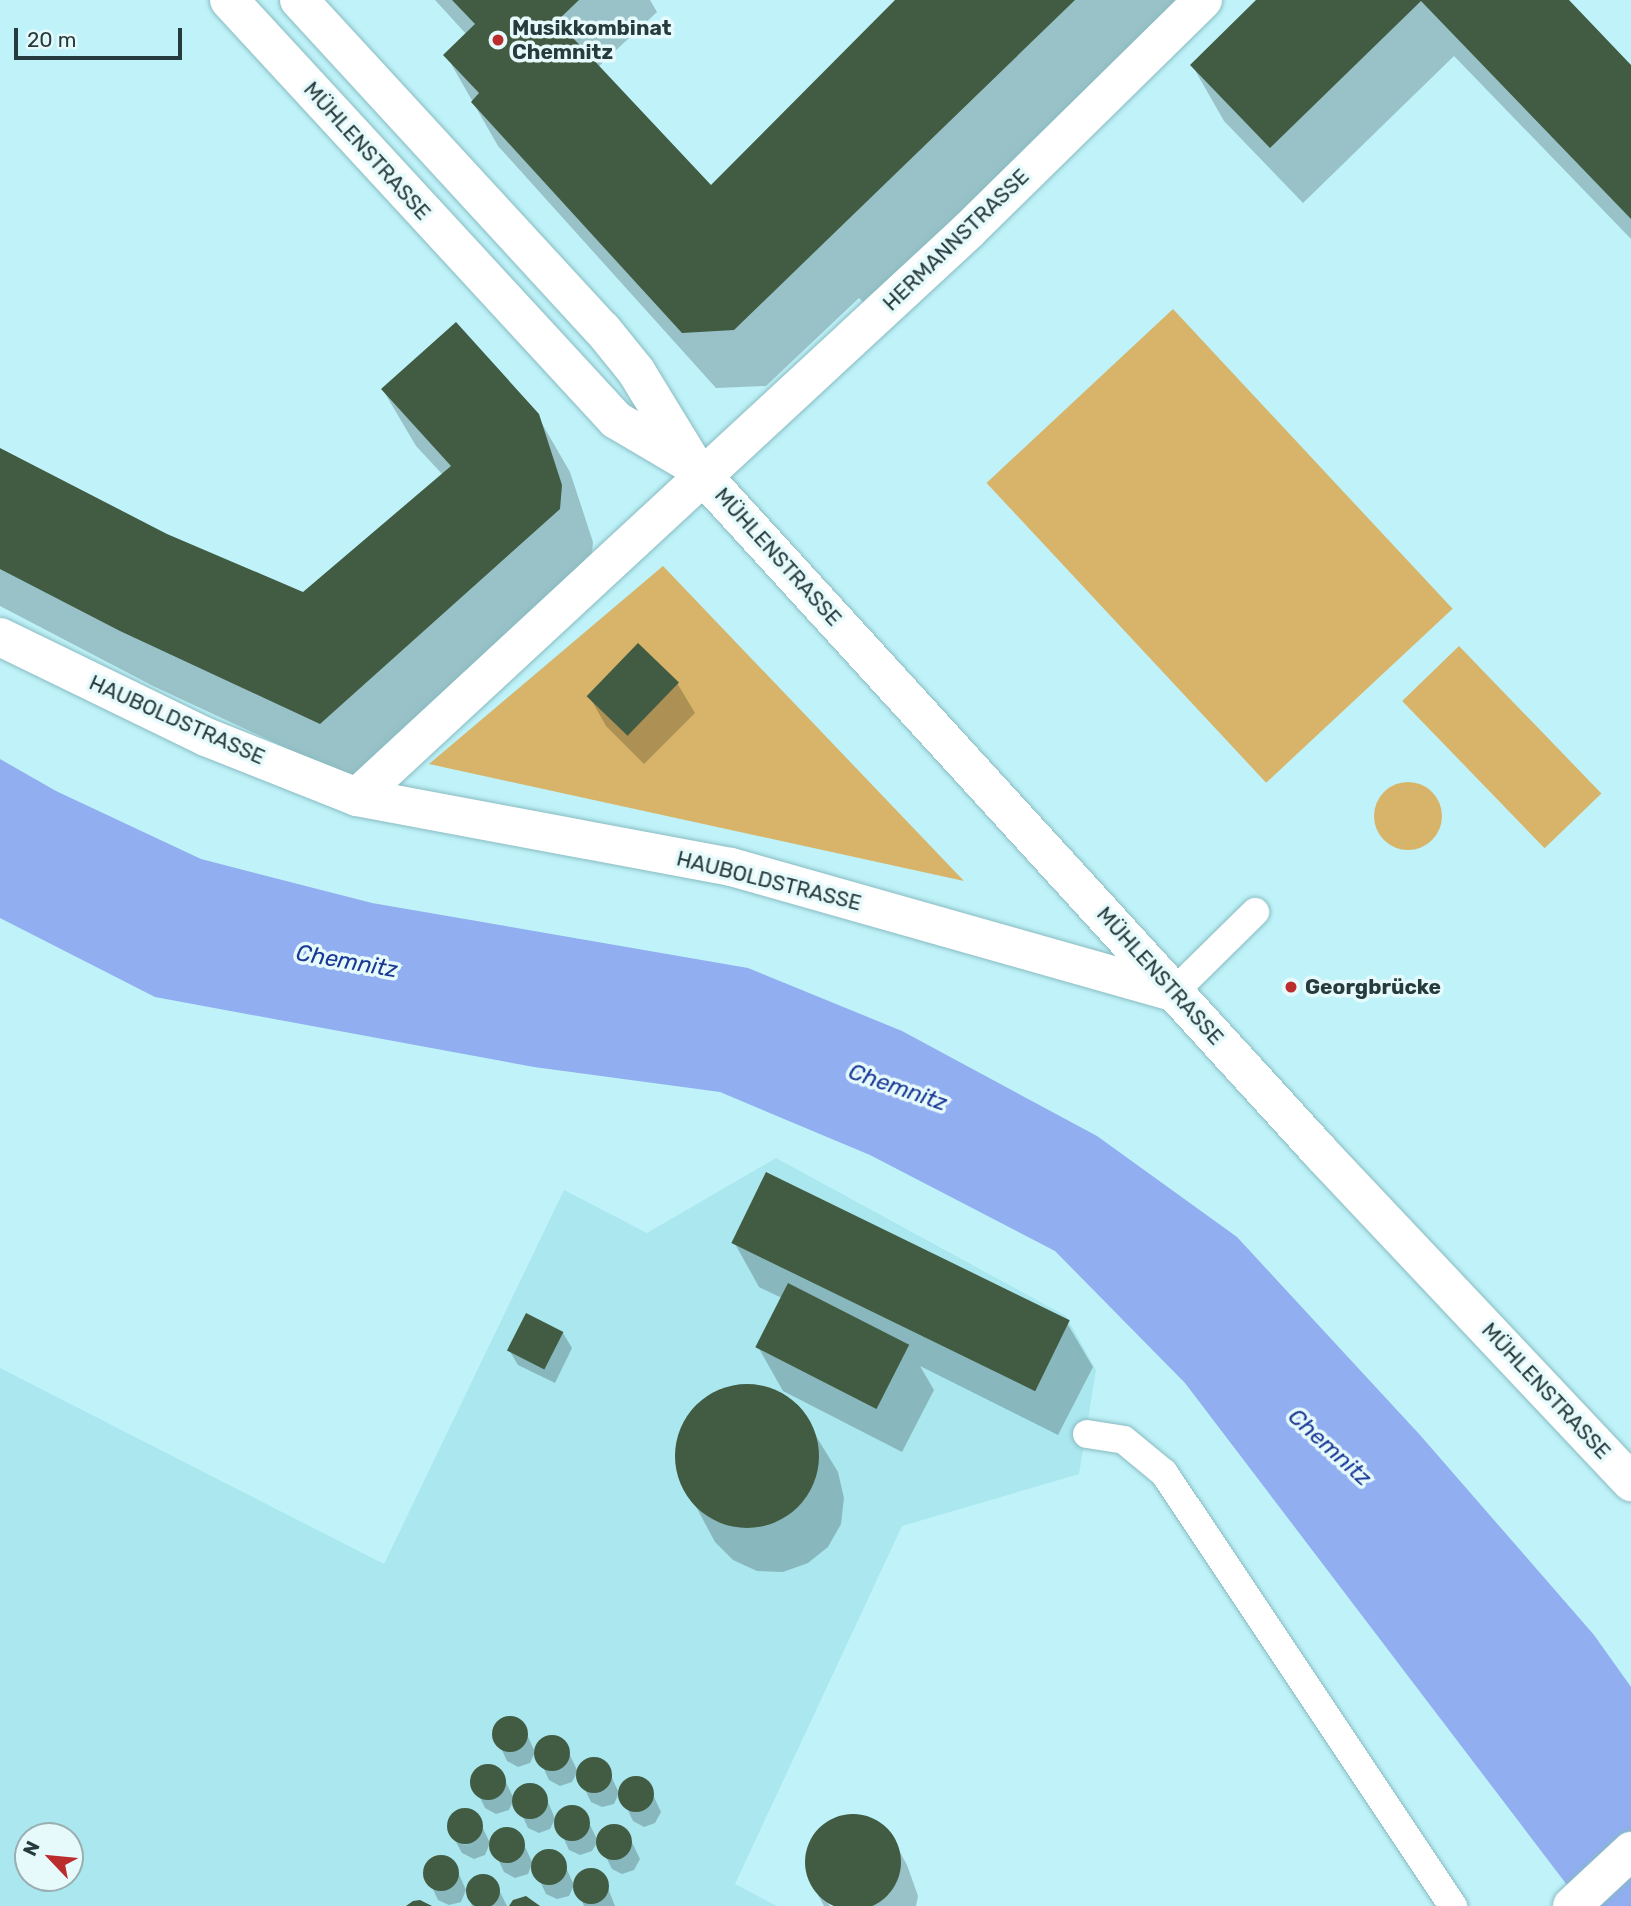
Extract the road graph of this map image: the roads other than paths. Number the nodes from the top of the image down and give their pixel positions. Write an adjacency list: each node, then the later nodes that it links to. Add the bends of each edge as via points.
1 (229, 0): 4 (main road, MÜHLENSTRASSE, via 616,420)
2 (299, 0): 4 (main road, MÜHLENSTRASSE, via 602,329 652,395)
3 (1203, 0): 4 (main road, HERMANNSTRASSE, via 969,230)
4 (699, 471): 6 (main road); 8 (main road, MÜHLENSTRASSE)
5 (0, 637): 6 (main road, HAUBOLDSTRASSE, via 206,737)
6 (357, 797): 8 (main road, HAUBOLDSTRASSE, via 731,867)
7 (1255, 912): 8 (lane)
8 (1174, 992): 10 (main road, MÜHLENSTRASSE)
9 (1087, 1434): 12 (lane, via 1124,1440 1164,1473)
10 (1631, 1482)
11 (1631, 1851): 13 (main road)
12 (1452, 1906)
13 (1572, 1906)

